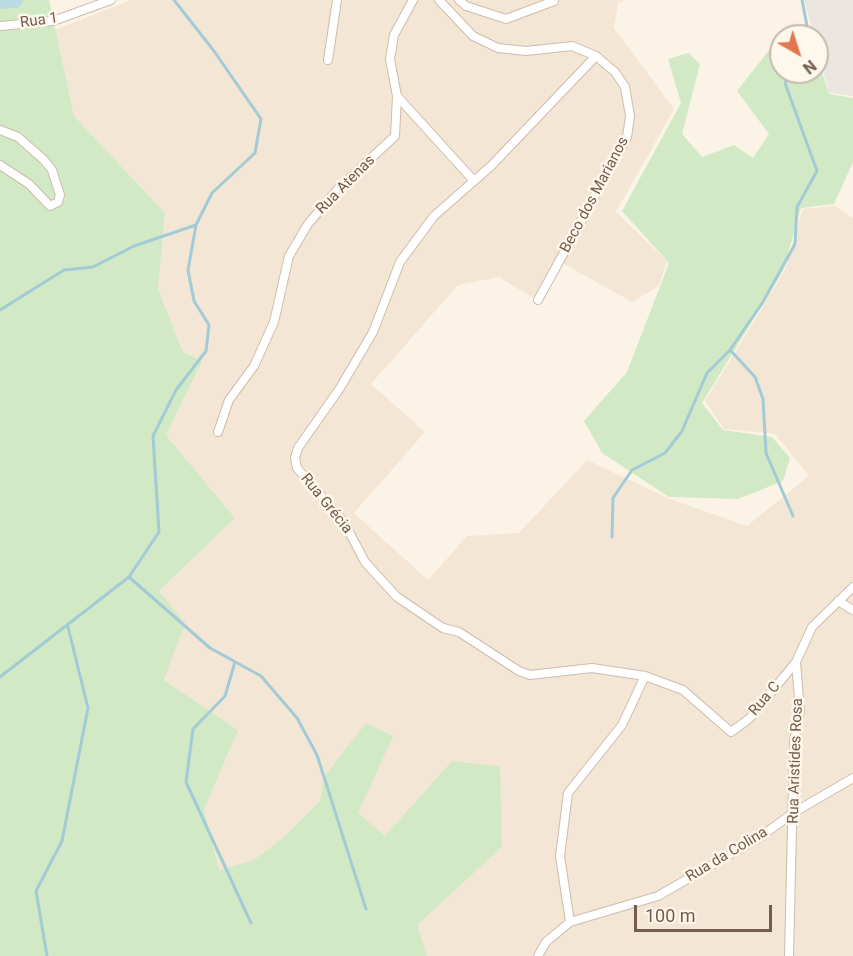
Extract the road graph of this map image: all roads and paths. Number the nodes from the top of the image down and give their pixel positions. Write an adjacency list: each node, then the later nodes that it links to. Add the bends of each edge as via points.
1 (111, 0): 7 (street, Rua 1, via 53,21)
2 (337, 0): 9 (street)
3 (413, 0): 10 (street, Rua Atenas, via 394,35 390,59)
4 (439, 0): 8 (street, Beco dos Marianos, via 473,36 498,48 526,51 572,46)
5 (459, 0): 6 (street, via 506,19)
6 (554, 1)
7 (0, 26)
8 (596, 56): 13 (street, Rua Grécia); 14 (street, Beco dos Marianos, via 625,87 630,116 627,137)
9 (328, 60)
10 (397, 96): 13 (street); 15 (street, Rua Atenas, via 395,136 338,189 308,224 289,256 274,322 254,366 229,400)
11 (0, 130): 12 (street, via 18,137 44,160 52,170 60,195 58,202 50,206 29,184)
12 (0, 165)
13 (474, 181): 20 (street, Rua Grécia, via 434,216 399,262 372,332 340,388 298,448 297,468 344,522 365,562 397,597 443,628 459,632 530,675 592,668)
14 (538, 300)
15 (218, 432)
16 (853, 587): 17 (street, Rua Aristides Rosa)
17 (838, 601): 18 (street); 19 (street, Rua Aristides Rosa, via 812,627)
18 (853, 610)
19 (796, 662): 21 (street, Rua C, via 750,718); 23 (street, Rua Aristides Rosa, via 800,711 794,741)
20 (645, 676): 21 (street, Rua Grécia, via 683,690); 24 (street, via 622,725 568,792 560,856)
21 (731, 732)
22 (853, 778): 23 (street, Rua da Colina)
23 (793, 813): 24 (street, Rua da Colina, via 760,837 658,896); 26 (street, Rua Aristides Rosa)
24 (570, 922): 25 (street, Rua da Colina, via 546,942)
25 (538, 956)
26 (789, 956)

